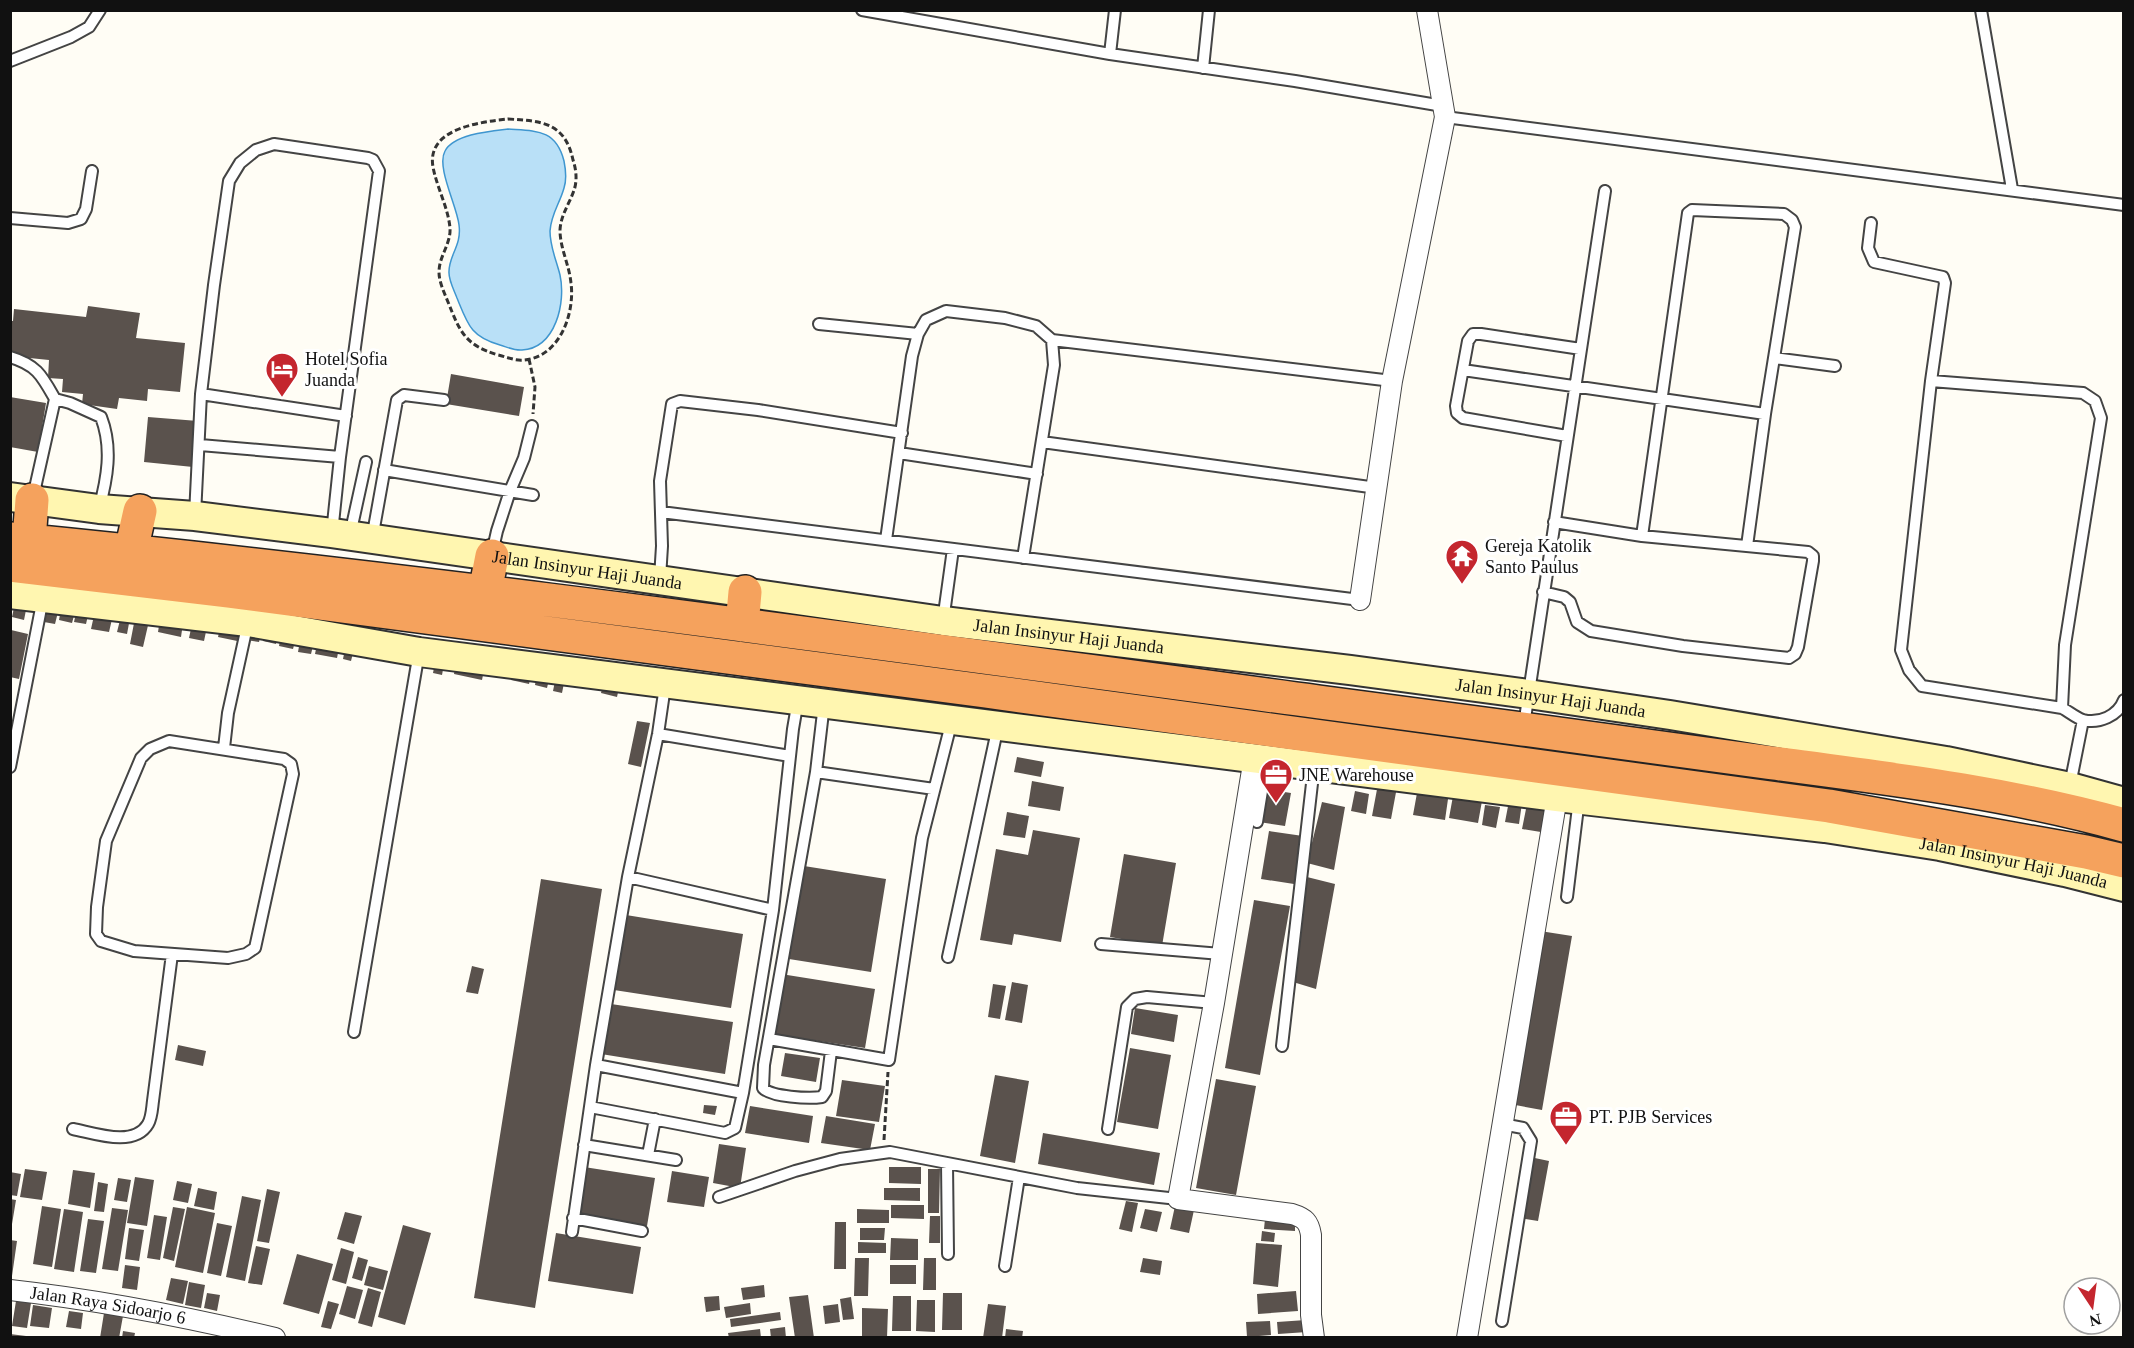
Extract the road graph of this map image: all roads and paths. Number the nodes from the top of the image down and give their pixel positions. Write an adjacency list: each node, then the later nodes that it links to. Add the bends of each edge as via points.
1 (100, 10): 8 (lane, via 89,27)
2 (862, 10): 7 (lane)
3 (1115, 10): 7 (lane)
4 (1209, 10): 9 (lane)
5 (1427, 10): 10 (street)
6 (1981, 10): 12 (lane)
7 (1110, 54): 9 (lane)
8 (10, 62)
9 (1203, 68): 10 (lane, via 1295,81)
10 (1444, 112): 12 (lane); 26 (street)
11 (92, 171): 15 (lane, via 81,219 68,223)
12 (2012, 189): 14 (lane)
13 (1605, 191): 20 (lane)
14 (2124, 204)
15 (10, 218)
16 (1871, 223): 27 (lane, via 1868,248 1874,262 1943,277)
17 (819, 324): 18 (lane)
18 (918, 334): 19 (lane, via 926,320 946,311 1036,326); 36 (lane)
19 (1052, 340): 26 (lane); 38 (lane, via 1054,365)
20 (1581, 349): 25 (lane, via 1473,334); 28 (lane)
21 (10, 357): 30 (lane, via 34,368)
22 (1774, 358): 24 (lane); 31 (lane, via 1795,227 1792,220 1784,214 1692,210 1688,213); 33 (lane)
23 (529, 359): 23 (path, via 545,353 557,342 570,311 572,284 560,225 575,188 576,169 567,142 554,128 537,121 488,121 448,134 435,148 433,165 450,227 439,276 458,326 470,343 517,360); 35 (path, via 535,387)
24 (1835, 366)
25 (1463, 370): 28 (lane); 37 (lane, via 1456,406 1462,418)
26 (1392, 381): 45 (street)
27 (1931, 381): 78 (lane, via 1901,650 1909,670 1922,686); 78 (lane, via 2083,393 2095,401 2101,418 2065,645)
28 (1575, 386): 31 (lane); 37 (lane)
29 (201, 394): 34 (lane); 34 (lane, via 229,181 240,163 256,150 274,144 298,147 368,158 379,171); 39 (lane)
30 (55, 399): 46 (lane, via 41,464); 49 (lane, via 101,417 108,456)
31 (1662, 399): 33 (lane); 55 (lane)
32 (444, 400): 43 (lane, via 404,395 397,400)
33 (1765, 414): 58 (lane)
34 (346, 416): 41 (lane)
35 (532, 426): 47 (lane, via 525,458)
36 (902, 433): 40 (lane); 52 (lane, via 680,401 672,404 670,412 660,481)
37 (1567, 436): 53 (lane)
38 (1042, 442): 44 (lane); 45 (lane)
39 (200, 445): 41 (lane); 50 (lane)
40 (899, 453): 44 (lane); 56 (lane)
41 (340, 457): 54 (lane)
42 (366, 462): 54 (lane)
43 (384, 470): 47 (lane); 54 (lane)
44 (1037, 474): 62 (lane)
45 (1377, 488): 69 (street)
46 (27, 491): 49 (street, Jalan Insinyur Haji Juanda); 59 (highway)
47 (510, 491): 48 (lane); 57 (lane)
48 (533, 495)
49 (102, 498): 51 (street, Jalan Insinyur Haji Juanda)
50 (195, 504): 51 (street, Jalan Insinyur Haji Juanda); 54 (street, Jalan Insinyur Haji Juanda)
51 (140, 512): 61 (highway)
52 (661, 512): 56 (lane); 63 (lane)
53 (1554, 522): 55 (lane); 66 (lane)
54 (353, 526): 57 (street, Jalan Insinyur Haji Juanda)
55 (1642, 536): 58 (lane)
56 (886, 540): 60 (lane)
57 (494, 544): 63 (street, Jalan Insinyur Haji Juanda); 64 (highway)
58 (1747, 546): 66 (lane, via 1808,552 1813,556 1798,647 1789,658 1591,631 1577,622 1570,602 1564,597)
59 (17, 548): 61 (highway, Jalan Insinyur Haji Juanda); 95 (highway, Jalan Insinyur Haji Juanda, via 241,593 985,691)
60 (953, 549): 62 (lane); 70 (lane)
61 (131, 551): 64 (highway, Jalan Insinyur Haji Juanda)
62 (1023, 558): 69 (lane)
63 (660, 572): 65 (street, Jalan Insinyur Haji Juanda)
64 (485, 592): 72 (highway, Jalan Insinyur Haji Juanda)
65 (745, 592): 70 (street, Jalan Insinyur Haji Juanda); 72 (highway)
66 (1543, 592): 75 (lane)
67 (10, 594): 68 (street, Jalan Insinyur Haji Juanda)
68 (43, 598): 71 (street, Jalan Insinyur Haji Juanda); 89 (lane)
69 (1360, 600)
70 (944, 611): 75 (street, Jalan Insinyur Haji Juanda)
71 (248, 622): 73 (street, Jalan Insinyur Haji Juanda); 85 (lane)
72 (742, 625): 82 (highway, Jalan Insinyur Haji Juanda)
73 (419, 652): 74 (street, Jalan Insinyur Haji Juanda); 108 (lane)
74 (666, 683): 77 (street, Jalan Insinyur Haji Juanda); 84 (lane)
75 (1528, 694): 82 (lane); 83 (street, Jalan Insinyur Haji Juanda)
76 (2124, 700): 80 (lane, via 2121,708 2107,718)
77 (811, 702): 79 (street, Jalan Insinyur Haji Juanda); 86 (lane); 90 (lane)
78 (2062, 708): 80 (lane)
79 (952, 720): 81 (street, Jalan Insinyur Haji Juanda); 91 (lane)
80 (2083, 720): 92 (lane)
81 (998, 726): 87 (street, Jalan Insinyur Haji Juanda); 106 (lane)
82 (1523, 729): 83 (highway, Jalan Insinyur Haji Juanda)
83 (1667, 731): 92 (highway, Jalan Insinyur Haji Juanda, via 1927,784)
84 (658, 734): 86 (lane); 99 (lane)
85 (224, 748): 104 (lane, via 284,759 291,764 293,774 255,948 228,958); 104 (lane, via 169,741 150,749 141,758 106,841 96,934 113,946)
86 (790, 756): 102 (lane)
87 (1260, 759): 88 (street, Jalan Insinyur Haji Juanda); 96 (lane); 105 (street)
88 (1314, 766): 93 (street, Jalan Insinyur Haji Juanda); 110 (lane)
89 (10, 767)
90 (816, 772): 91 (lane); 109 (lane)
91 (934, 789): 112 (lane, via 922,838)
92 (2069, 789): 94 (street, Jalan Insinyur Haji Juanda); 97 (highway, Jalan Insinyur Haji Juanda)
93 (1568, 798): 95 (street, Jalan Insinyur Haji Juanda); 101 (lane); 117 (street)
94 (2124, 802)
95 (1827, 817): 98 (highway, Jalan Insinyur Haji Juanda, via 2086,852); 100 (street, Jalan Insinyur Haji Juanda)
96 (1257, 822)
97 (2124, 825)
98 (2124, 861)
99 (628, 877): 102 (lane); 113 (lane)
100 (2124, 887)
101 (1567, 897)
102 (773, 910): 114 (lane)
103 (1101, 944): 105 (lane)
104 (172, 954): 118 (lane, via 148,1125 129,1137)
105 (1221, 954): 107 (street)
106 (948, 957)
107 (1214, 1003): 119 (lane, via 1147,997 1135,999 1127,1007); 127 (street)
108 (354, 1032)
109 (769, 1039): 111 (lane); 111 (lane, via 762,1083 771,1093 822,1097)
110 (1282, 1046)
111 (831, 1051): 112 (lane)
112 (889, 1060): 121 (path, via 883,1130)
113 (596, 1065): 114 (lane); 115 (lane)
114 (743, 1093): 116 (lane, via 735,1128 729,1132)
115 (590, 1107): 116 (lane); 120 (lane)
116 (655, 1119): 122 (lane)
117 (1502, 1124): 134 (lane, via 1523,1128 1531,1141); 137 (street)
118 (73, 1129)
119 (1108, 1129)
120 (584, 1145): 122 (lane); 128 (lane)
121 (890, 1152): 124 (lane); 126 (lane, via 840,1159)
122 (648, 1155): 123 (lane)
123 (676, 1161)
124 (947, 1163): 125 (lane); 131 (lane)
125 (1019, 1177): 127 (lane); 132 (lane)
126 (719, 1197)
127 (1178, 1199): 136 (street, via 1292,1214 1309,1224)
128 (573, 1218): 129 (lane); 130 (lane)
129 (642, 1231)
130 (572, 1232)
131 (948, 1254)
132 (1005, 1266)
133 (10, 1290): 135 (street, Jalan Raya Sidoarjo 6, via 85,1299)
134 (1502, 1321)
135 (275, 1338)
136 (1314, 1338)
137 (1467, 1338)

